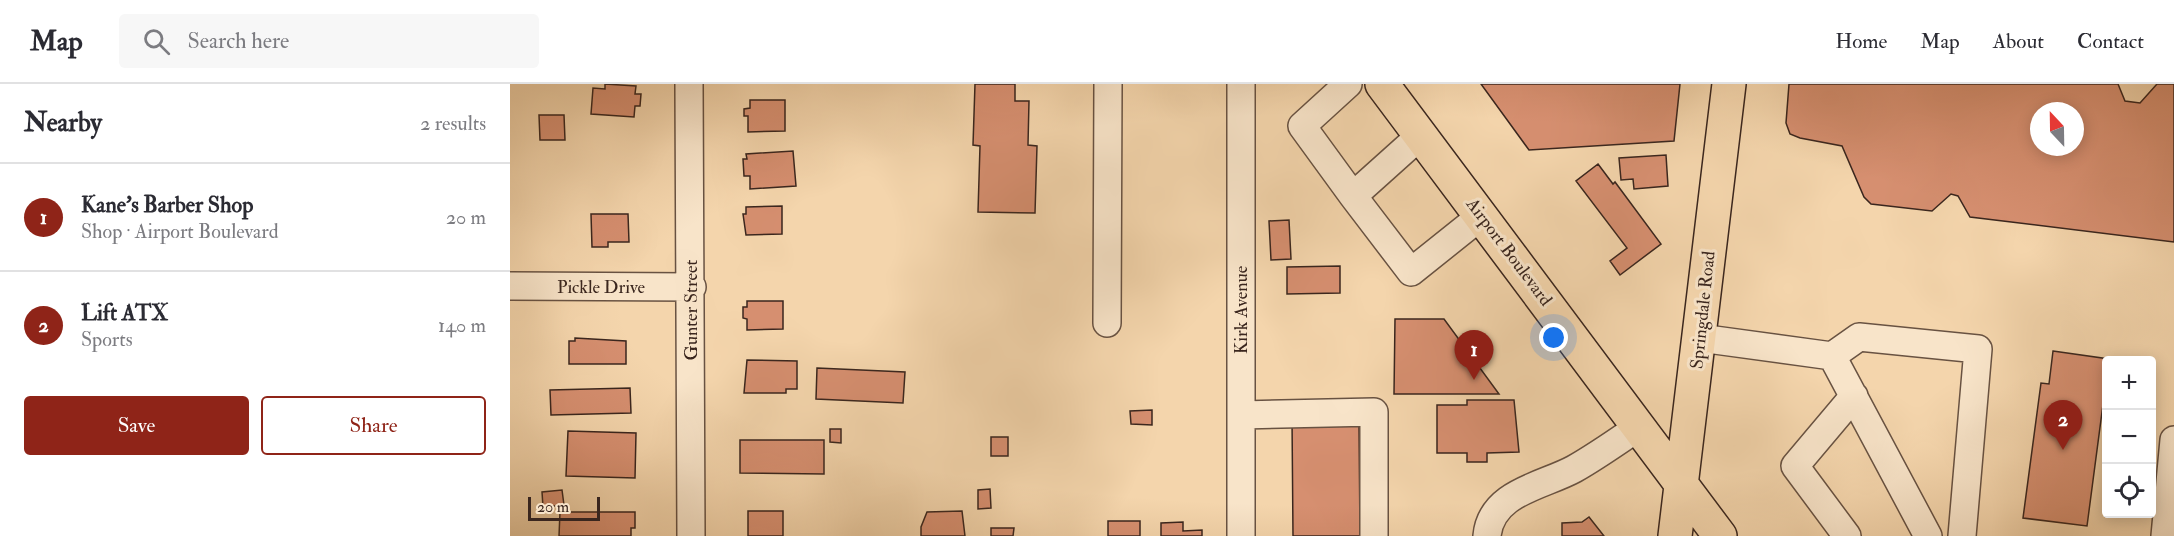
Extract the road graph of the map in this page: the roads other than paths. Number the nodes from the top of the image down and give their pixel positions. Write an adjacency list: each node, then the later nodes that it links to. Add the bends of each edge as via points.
1 (689, 84): 11 (street, Gunter Street)
2 (1108, 84): 12 (street)
3 (1241, 84): 16 (street, Kirk Avenue)
4 (1347, 84): 8 (street, via 1302,126)
5 (1382, 84): 7 (main road, Airport Boulevard)
6 (1729, 84): 13 (main road, Springdale Road)
7 (1420, 135): 8 (street); 9 (main road, Airport Boulevard)
8 (1353, 196): 9 (street, via 1411,272)
9 (1482, 216): 17 (main road, Airport Boulevard)
10 (510, 286): 11 (street, Pickle Drive)
11 (692, 287): 20 (street, Gunter Street)
12 (1107, 323)
13 (1700, 338): 14 (street); 19 (main road, Springdale Road)
14 (1832, 356): 15 (street); 28 (street, via 1859,336 1978,349)
15 (1854, 396): 26 (street, via 1795,466); 27 (street)
16 (1241, 415): 21 (street, Kirk Avenue); 22 (street, via 1374,412)
17 (1640, 426): 19 (main road, Airport Boulevard); 23 (street, via 1572,470 1517,494 1500,506)
18 (2174, 440): 29 (street)
19 (1683, 484): 24 (main road, Springdale Road); 25 (main road, Airport Boulevard)
20 (691, 536)
21 (1241, 536)
22 (1374, 536)
23 (1486, 536)
24 (1675, 536)
25 (1720, 536)
26 (1847, 536)
27 (1928, 536)
28 (1962, 536)
29 (2165, 536)

